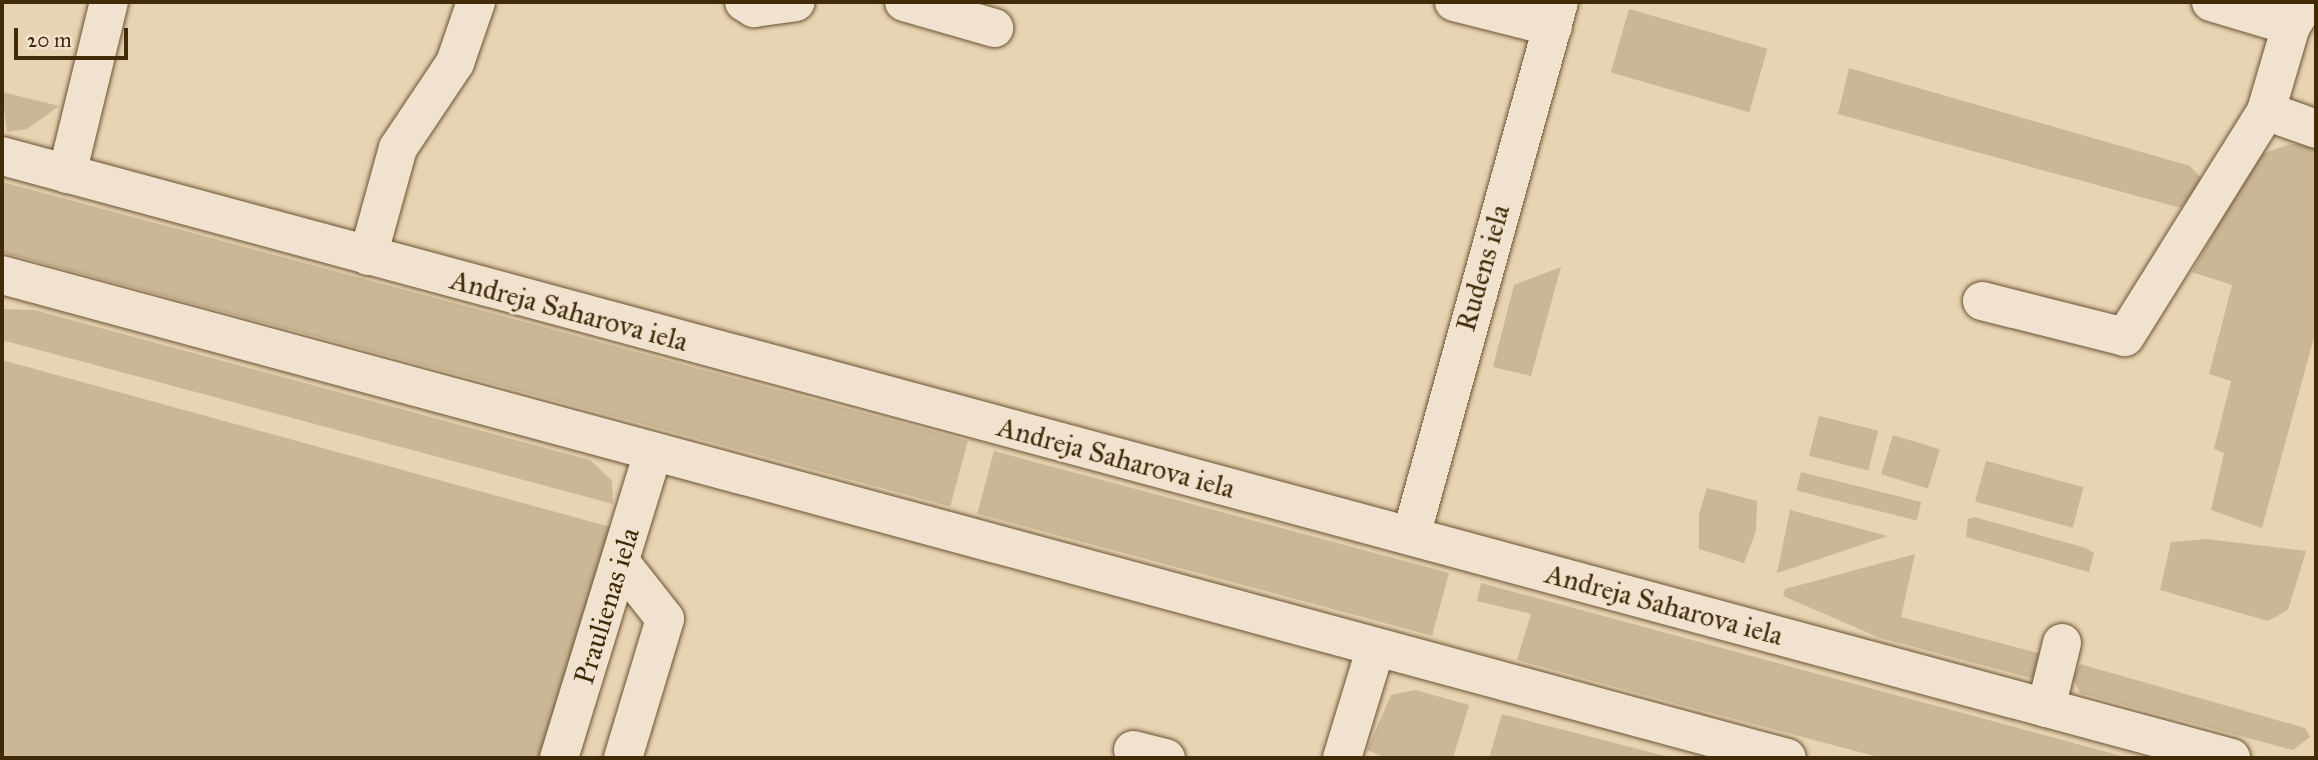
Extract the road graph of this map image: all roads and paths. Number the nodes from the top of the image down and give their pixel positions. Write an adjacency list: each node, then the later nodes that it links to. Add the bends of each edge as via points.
1 (109, 2): 14 (street)
2 (476, 2): 15 (street, via 455,63 398,148)
3 (744, 2): 4 (street, via 754,8)
4 (796, 2)
5 (904, 2): 10 (street)
6 (1454, 2): 9 (street)
7 (2211, 2): 8 (street)
8 (2299, 14): 11 (street)
9 (1556, 15): 19 (street, Rudens iela)
10 (995, 28)
11 (2266, 111): 12 (street); 17 (street, via 2125,337)
12 (2316, 128)
13 (2, 156): 14 (street, Andreja Saharova iela)
14 (67, 174): 15 (street, Andreja Saharova iela)
15 (368, 256): 19 (street, Andreja Saharova iela)
16 (2, 275): 18 (street)
17 (1982, 301)
18 (653, 453): 20 (street, Praulienas iela); 22 (street)
19 (1411, 536): 23 (street, Andreja Saharova iela)
20 (621, 563): 24 (street, Praulienas iela); 25 (street, via 664,619)
21 (2062, 643): 23 (street)
22 (1376, 647): 26 (street); 27 (street)
23 (2046, 708): 28 (street, Andreja Saharova iela)
24 (559, 758)
25 (623, 758)
26 (1342, 758)
27 (1787, 758)
28 (2231, 758)

